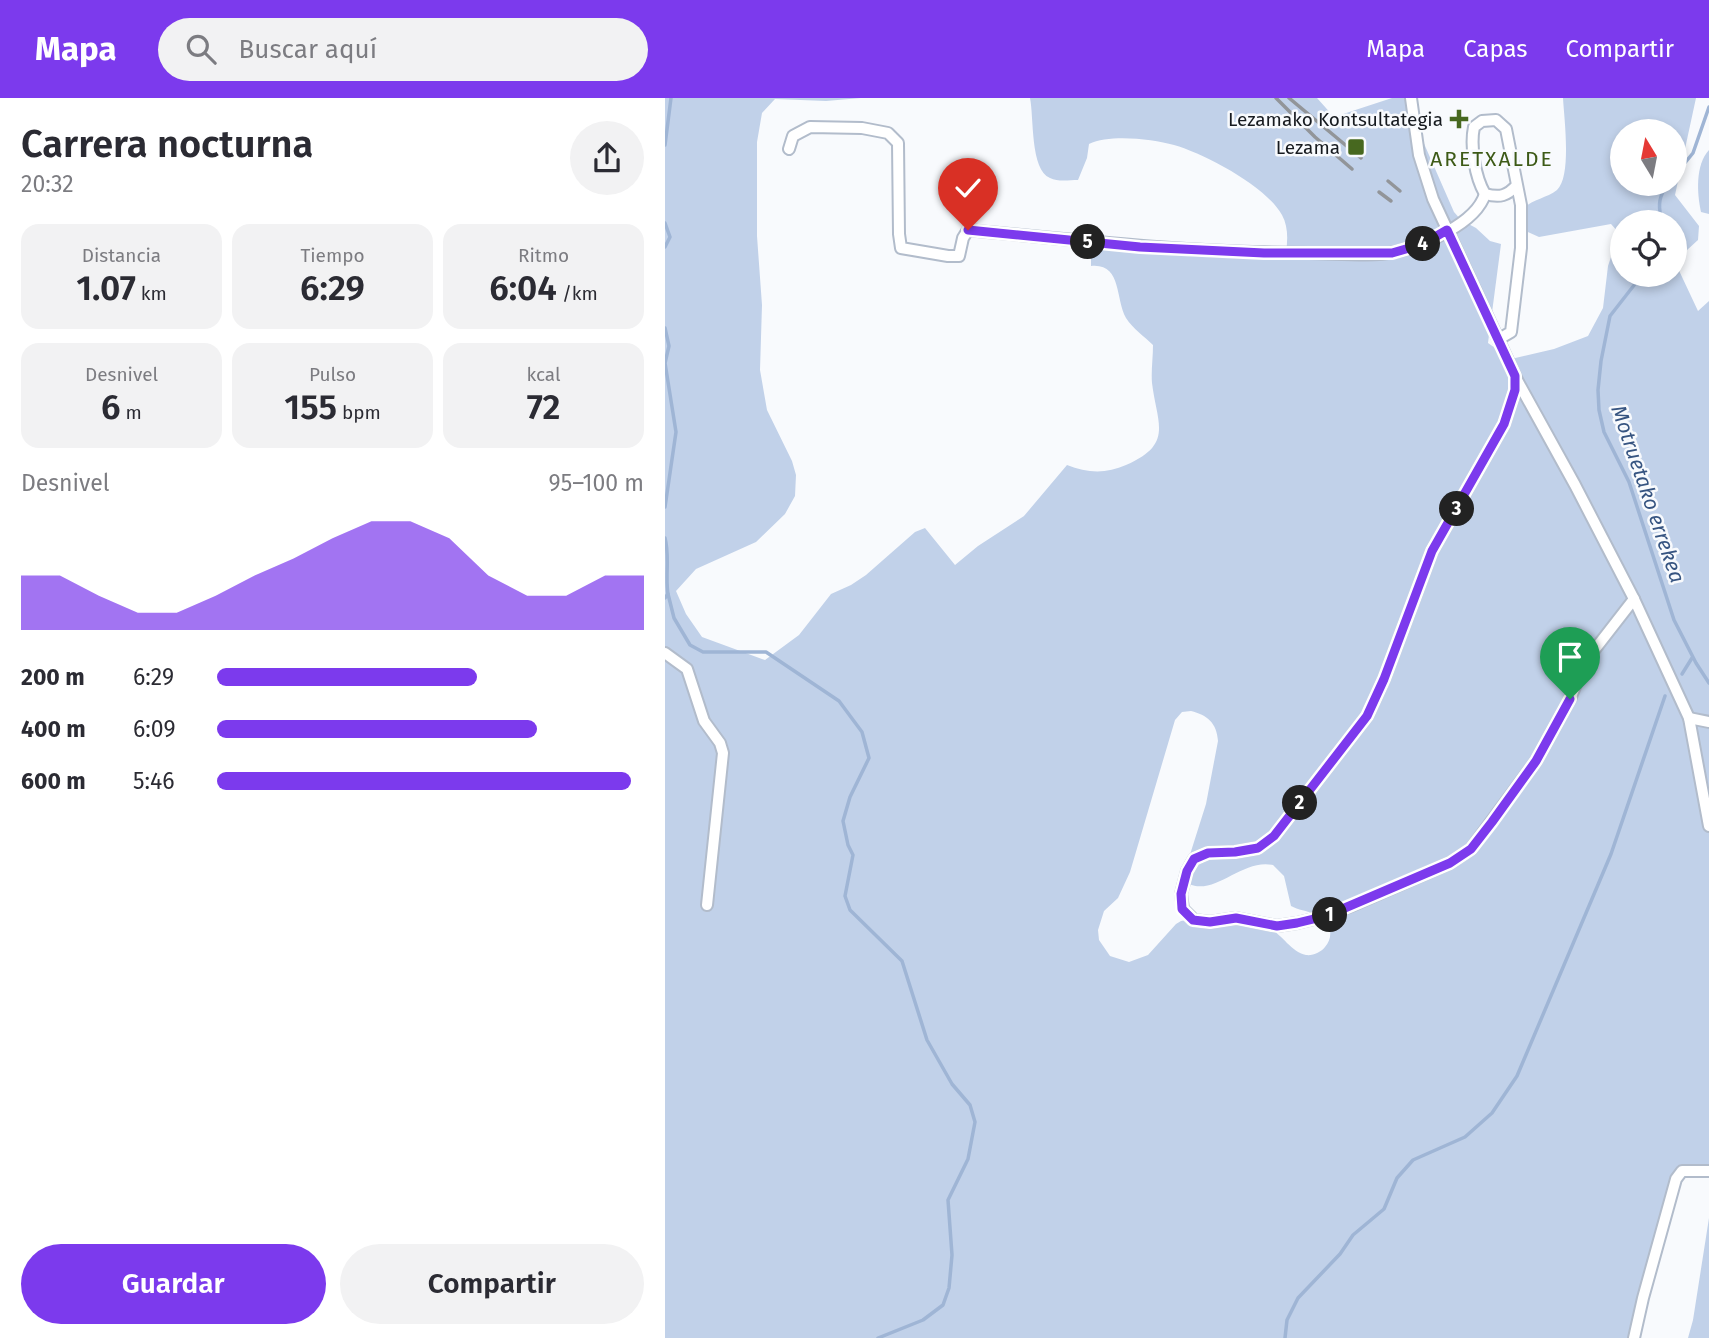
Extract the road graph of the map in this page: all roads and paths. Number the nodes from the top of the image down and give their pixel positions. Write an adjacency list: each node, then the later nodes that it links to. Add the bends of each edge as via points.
1 (1411, 98): 5 (street, via 1419,155)
2 (789, 149): 5 (street, via 793,136 810,127 888,133 898,143 901,248 948,256 959,256 968,230 1140,247 1392,253 1423,244)
3 (1517, 185): 4 (street, via 1509,194); 4 (street, via 1506,129 1496,120 1482,121 1472,136 1479,184); 6 (street, via 1521,248 1510,332)
4 (1485, 194): 5 (street, via 1482,206)
5 (1447, 230): 6 (street)
6 (1499, 339): 7 (street)
7 (1515, 376): 8 (street); 8 (street, via 1504,424 1432,551 1367,716 1274,836 1258,848 1208,853 1194,859 1181,894 1182,909 1193,920 1236,918 1277,926 1297,923 1351,906 1450,863 1471,849 1536,761 1585,662)
8 (1634, 599): 10 (street)
9 (665, 653): 13 (street, via 687,669 704,721 723,753)
10 (1689, 718): 11 (street); 12 (street)
11 (1709, 722)
12 (1709, 826)
13 (707, 905)
14 (1709, 1171): 15 (street, via 1682,1171 1676,1179)
15 (1634, 1338)

